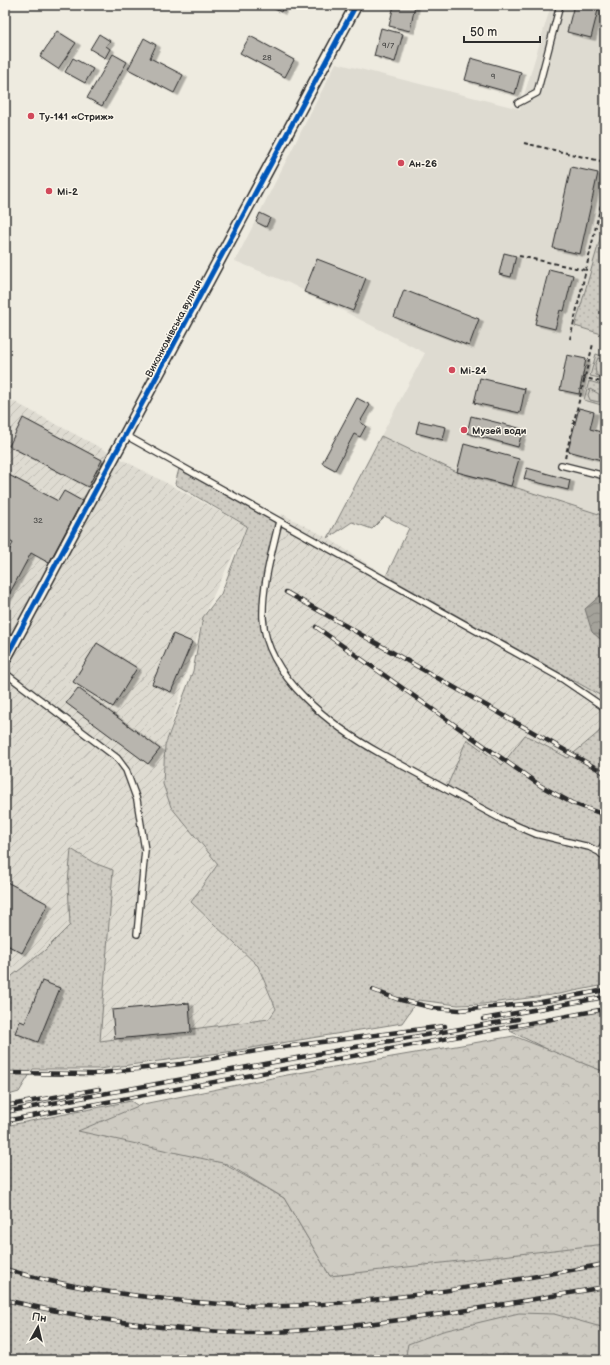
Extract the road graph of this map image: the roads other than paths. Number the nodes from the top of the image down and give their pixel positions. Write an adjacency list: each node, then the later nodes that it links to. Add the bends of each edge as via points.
1 (356, 5): 4 (street, Виконкомівська вулиця)
2 (560, 5): 3 (lane, via 537,93)
3 (518, 103)
4 (125, 435): 7 (lane); 8 (street, Виконкомівська вулиця)
5 (562, 465): 6 (lane)
6 (605, 476)
7 (278, 521): 10 (lane, via 561,678); 12 (lane, via 266,585 263,618 270,649 299,692 331,721 366,746 503,820 536,834)
8 (5, 659)
9 (5, 673): 14 (lane, via 117,758 126,770 137,800 145,850)
10 (605, 708)
11 (605, 843): 12 (lane)
12 (599, 852): 13 (lane)
13 (605, 858)
14 (137, 934)

